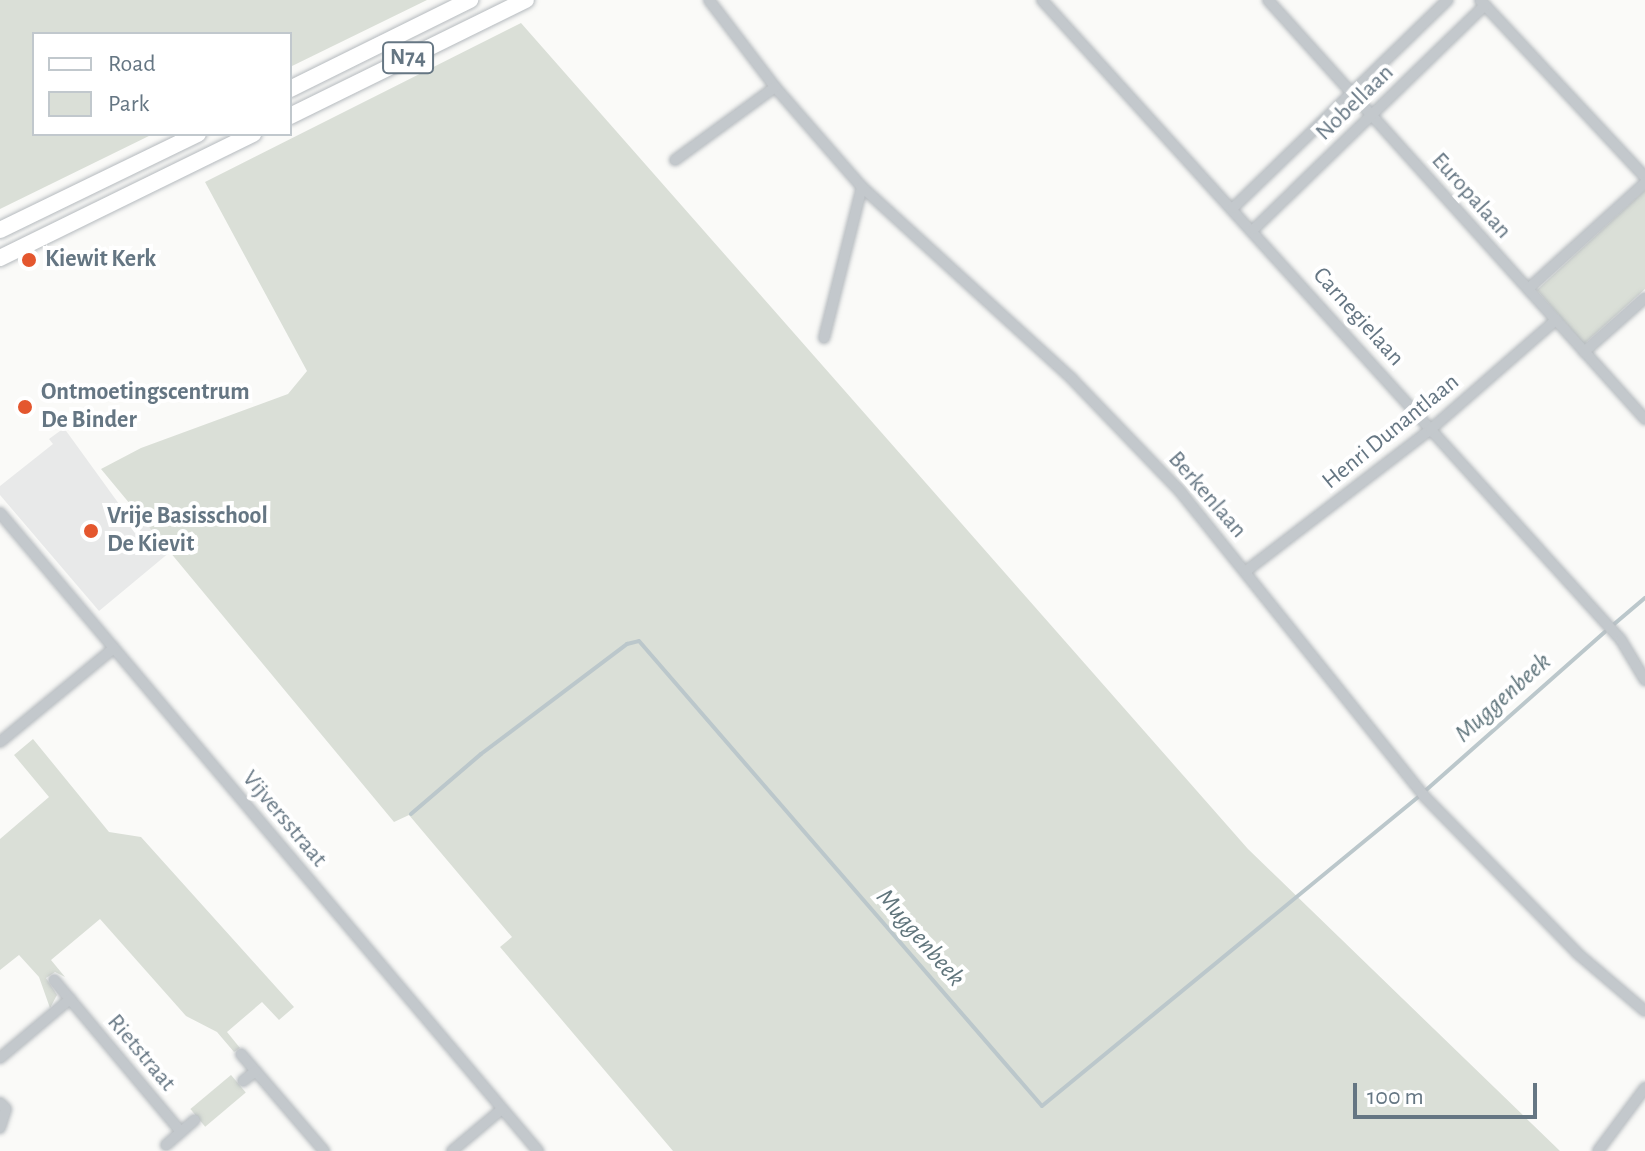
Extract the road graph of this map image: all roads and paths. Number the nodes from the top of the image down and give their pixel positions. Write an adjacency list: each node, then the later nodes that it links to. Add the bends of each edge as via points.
1 (470, 0): 11 (main road, N74)
2 (526, 0): 13 (main road, N74)
3 (709, 0): 9 (street, Berkenlaan)
4 (717, 0): 9 (street, Berkenlaan)
5 (1268, 0): 12 (street, Europalaan)
6 (1448, 0): 12 (street, Nobellaan)
7 (1047, 2): 20 (street, Carnegielaan)
8 (1482, 3): 14 (street, Nobellaan); 18 (street)
9 (723, 19): 10 (street, Berkenlaan)
10 (775, 87): 17 (street); 19 (street, Berkenlaan)
11 (292, 88)
12 (1352, 93): 14 (street, Europalaan); 20 (street, Nobellaan)
13 (292, 115)
14 (1371, 116): 21 (street, Nobellaan); 24 (street, Europalaan)
15 (194, 136): 22 (main road)
16 (249, 136): 23 (main road)
17 (675, 160)
18 (1645, 180): 24 (street)
19 (862, 187): 27 (street); 32 (street, Berkenlaan, via 1072,379 1179,490)
20 (1233, 208): 21 (street, Carnegielaan)
21 (1254, 229): 30 (street, Carnegielaan)
22 (0, 230)
23 (0, 258)
24 (1528, 289): 26 (street, Europalaan)
25 (1645, 298): 28 (street)
26 (1556, 320): 28 (street, Europalaan); 30 (street, Henri Dunantlaan)
27 (824, 338)
28 (1584, 352): 29 (street, Europalaan)
29 (1645, 419)
30 (1431, 429): 32 (street, Henri Dunantlaan); 34 (street, Carnegielaan)
31 (0, 513): 33 (street, Vijversstraat)
32 (1246, 571): 40 (street, Berkenlaan, via 1424,796 1577,953)
33 (114, 648): 37 (street); 47 (street, Vijversstraat)
34 (1634, 658): 35 (street, Carnegielaan); 36 (street, Carnegielaan)
35 (1645, 666)
36 (1645, 680)
37 (0, 742)
38 (54, 980): 39 (street, Rietstraat)
39 (70, 999): 42 (street); 50 (street, Rietstraat)
40 (1645, 1011)
41 (241, 1054): 43 (street)
42 (0, 1058)
43 (256, 1071): 44 (street); 52 (street)
44 (243, 1081)
45 (1645, 1088): 55 (street)
46 (0, 1103): 49 (street, via 6,1109)
47 (502, 1109): 53 (street); 54 (street, Vijversstraat)
48 (195, 1120): 50 (street)
49 (0, 1128)
50 (181, 1132): 51 (street)
51 (166, 1145)
52 (324, 1151)
53 (452, 1151)
54 (538, 1151)
55 (1598, 1151)

